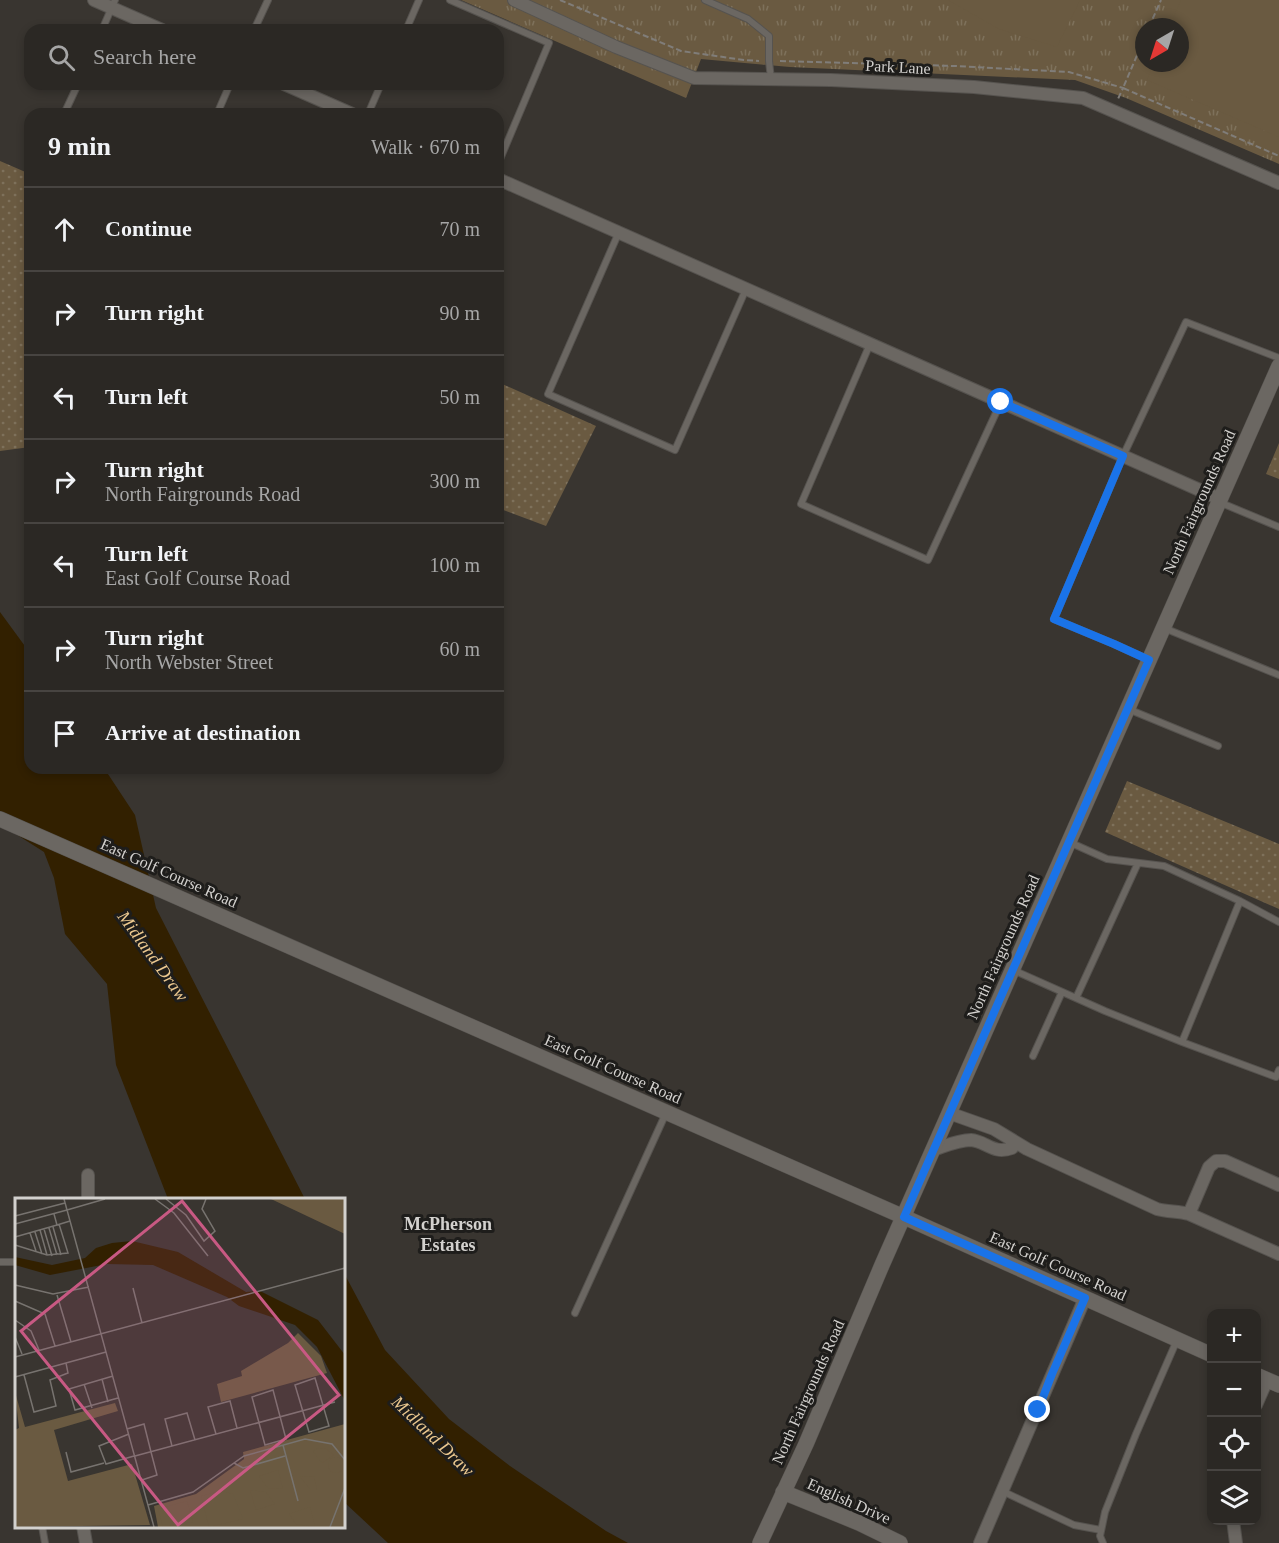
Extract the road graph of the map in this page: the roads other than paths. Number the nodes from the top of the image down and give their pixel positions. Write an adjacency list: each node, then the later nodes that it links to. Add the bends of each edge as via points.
1 (94, 0): 7 (street)
2 (268, 0): 10 (lane)
3 (419, 0): 11 (lane)
4 (450, 0): 21 (lane, via 549,43)
5 (514, 0): 12 (street, Park Lane, via 694,78)
6 (705, 0): 12 (lane, via 748,18 769,36)
7 (113, 4): 8 (lane); 9 (street)
8 (105, 24)
9 (151, 24)
10 (257, 24)
11 (409, 24)
12 (771, 79): 23 (street, Park Lane, via 974,87 1083,98)
13 (75, 90): 17 (lane)
14 (227, 90): 18 (lane)
15 (298, 90): 19 (street)
16 (378, 90): 20 (lane)
17 (67, 108)
18 (220, 108)
19 (338, 108)
20 (371, 108)
21 (504, 150)
22 (504, 182): 24 (street)
23 (1279, 183)
24 (619, 232): 25 (street); 25 (lane, via 548,394 675,450)
25 (746, 289): 26 (street)
26 (870, 344): 29 (street); 29 (lane, via 801,504 907,551 928,560)
27 (1279, 358): 30 (lane, via 1186,322)
28 (1279, 366): 31 (street, North Fairgrounds Road)
29 (1001, 402): 30 (street)
30 (1123, 456): 31 (street); 34 (lane, via 1054,619)
31 (1220, 500): 32 (lane); 33 (street, North Fairgrounds Road)
32 (1279, 527)
33 (1164, 627): 34 (street, North Fairgrounds Road); 35 (lane)
34 (1149, 660): 36 (street, North Fairgrounds Road)
35 (1279, 675)
36 (1128, 708): 37 (lane); 39 (street, North Fairgrounds Road)
37 (1218, 746)
38 (0, 819): 49 (street, East Golf Course Road)
39 (1069, 842): 40 (lane, via 1107,859); 43 (street, North Fairgrounds Road)
40 (1138, 863): 41 (lane, via 1164,866); 45 (lane)
41 (1240, 901): 42 (lane); 46 (lane)
42 (1279, 922)
43 (1013, 970): 44 (lane); 50 (street, North Fairgrounds Road)
44 (1062, 992): 45 (lane); 47 (lane)
45 (1076, 998): 46 (lane)
46 (1182, 1042): 48 (lane, via 1276,1077)
47 (1034, 1056)
48 (1279, 1070)
49 (666, 1112): 57 (street, East Golf Course Road); 60 (lane)
50 (950, 1113): 51 (street, via 994,1129); 52 (street, North Fairgrounds Road)
51 (1015, 1142): 52 (street, via 1006,1150 972,1140); 56 (street, via 1157,1209)
52 (933, 1150): 57 (street, North Fairgrounds Road)
53 (88, 1175): 55 (street)
54 (1279, 1185): 56 (street, via 1225,1161 1216,1161 1209,1167)
55 (88, 1198)
56 (1189, 1214): 58 (street)
57 (904, 1217): 59 (street, East Golf Course Road); 66 (street, North Fairgrounds Road)
58 (1279, 1254)
59 (1085, 1298): 61 (street, East Golf Course Road); 65 (street)
60 (575, 1313)
61 (1178, 1340): 62 (street, East Golf Course Road); 70 (lane, via 1120,1473)
62 (1207, 1353)
63 (1268, 1380): 64 (street)
64 (1261, 1396)
65 (1002, 1491): 70 (lane, via 1074,1525); 75 (street)
66 (783, 1492): 73 (street, North Fairgrounds Road); 74 (street, English Drive)
67 (1234, 1525): 77 (street)
68 (42, 1528): 71 (lane)
69 (83, 1528): 72 (street)
70 (1101, 1530): 76 (lane)
71 (45, 1543)
72 (86, 1543)
73 (760, 1543)
74 (900, 1543)
75 (980, 1543)
76 (1103, 1543)
77 (1236, 1543)

